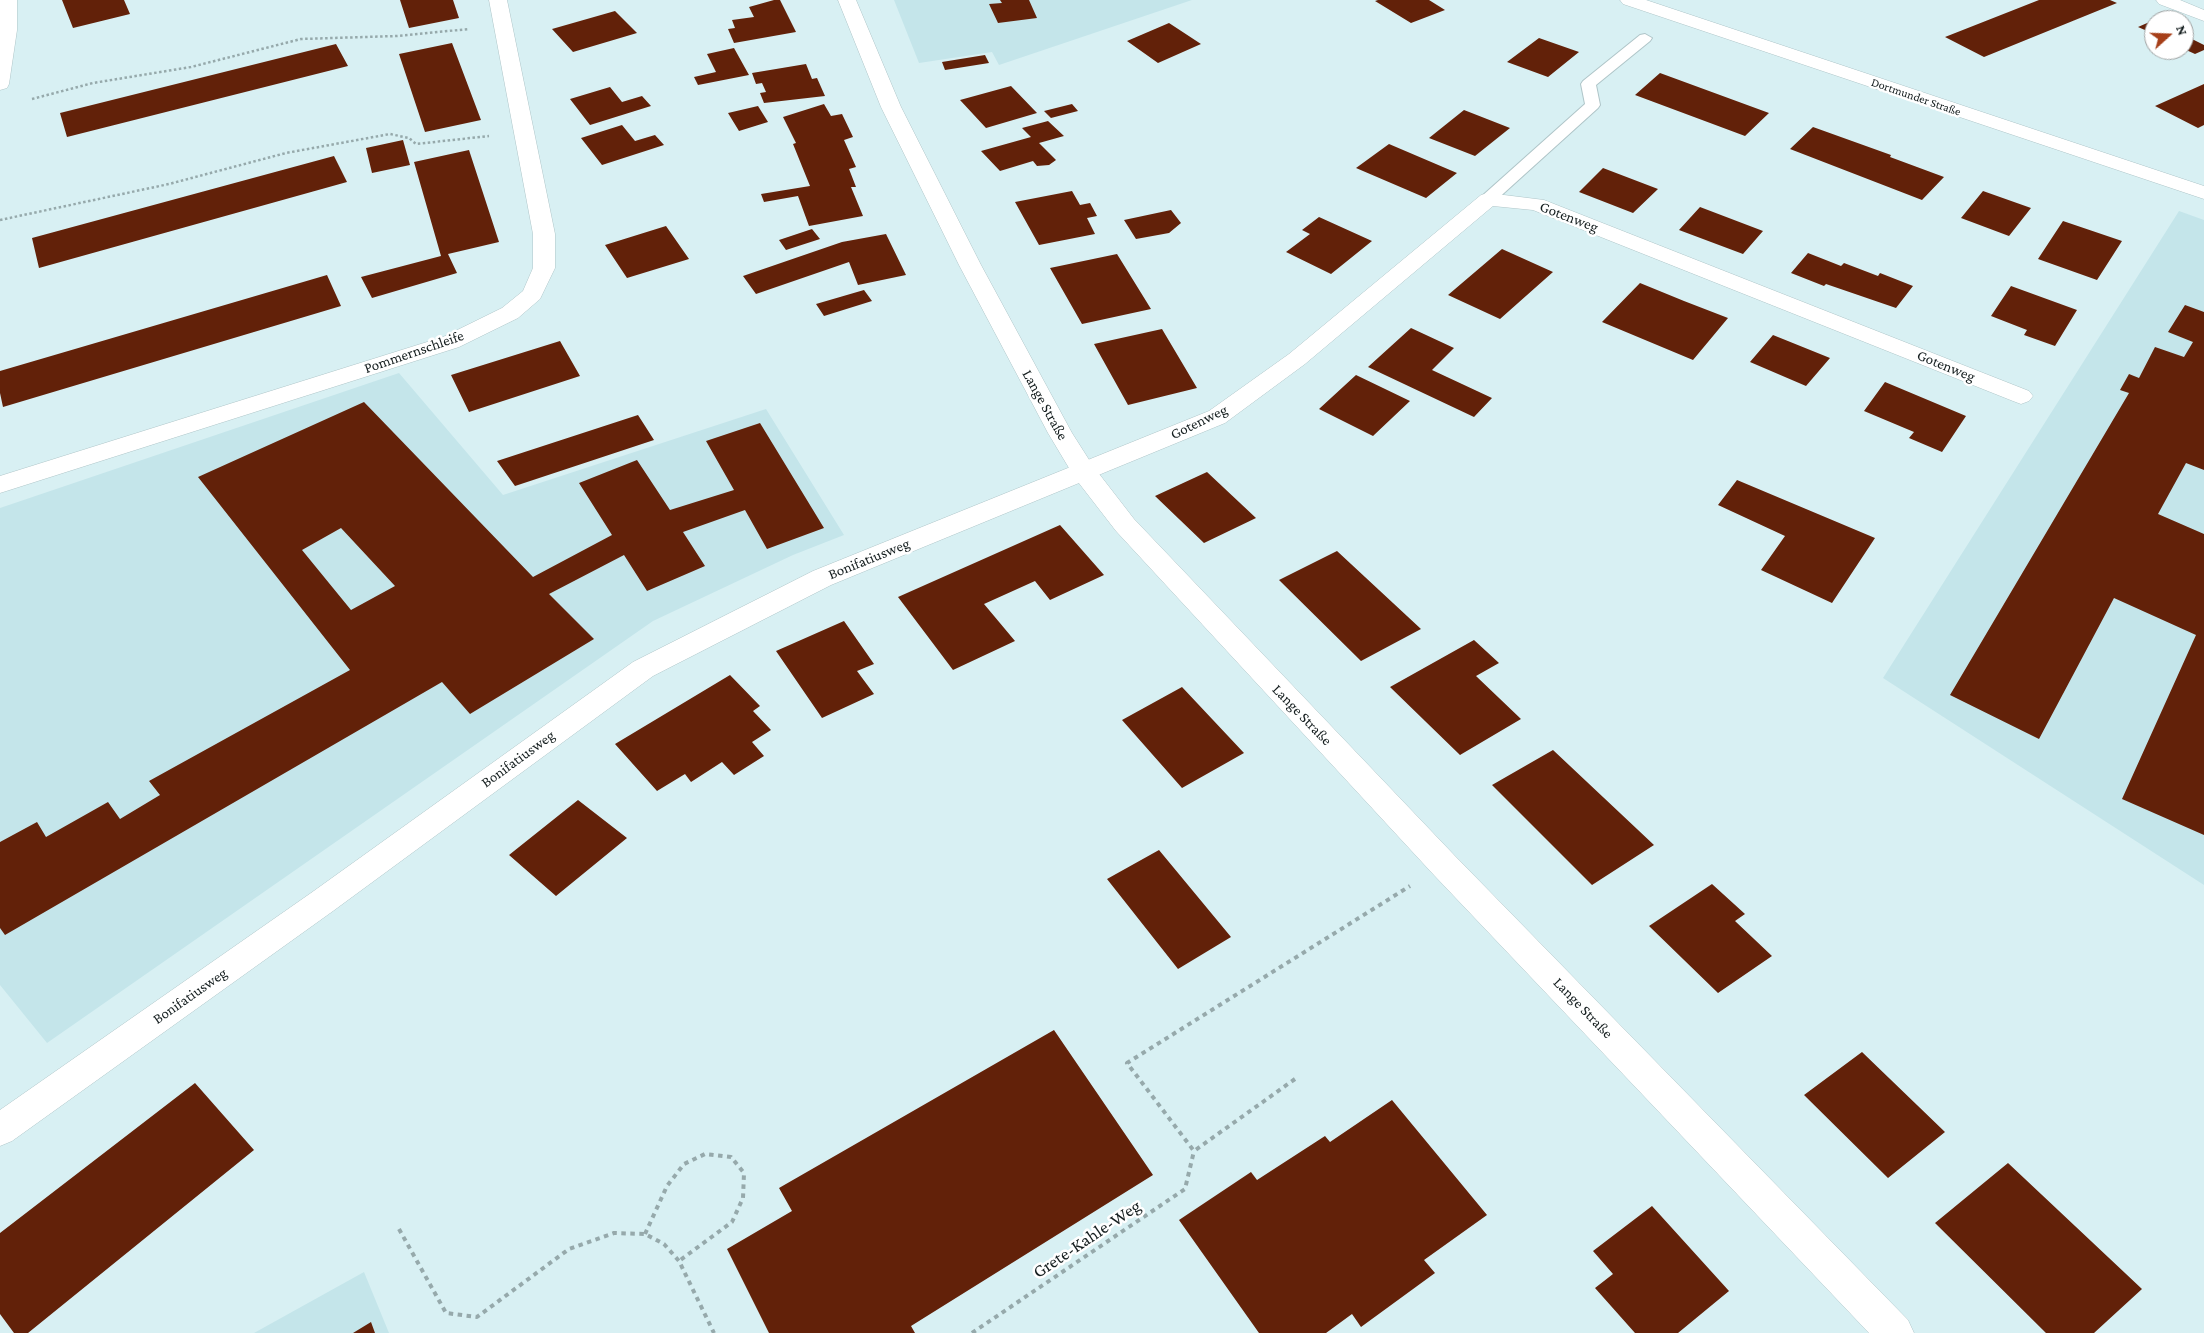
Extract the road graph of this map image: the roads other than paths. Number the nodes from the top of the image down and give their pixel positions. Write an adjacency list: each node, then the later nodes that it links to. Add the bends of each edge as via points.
1 (8, 0): 8 (street, via 8,30)
2 (498, 0): 13 (street, Pommernschleife, via 544,234 544,268 532,294 510,313 451,342)
3 (847, 0): 12 (street, Lange Straße, via 890,107 956,238)
4 (1629, 0): 9 (street, Dortmunder Straße)
5 (2165, 0): 6 (street)
6 (2204, 16)
7 (1645, 38): 10 (lane, via 1588,84 1593,105)
8 (0, 84)
9 (2204, 193)
10 (1488, 199): 11 (street, Gotenweg, via 1538,204); 12 (street, Gotenweg, via 1297,360 1217,416)
11 (2021, 396)
12 (1084, 472): 14 (street, Bonifatiusweg, via 822,578 643,669 322,902); 15 (street, Lange Straße, via 1125,525 1196,604)
13 (0, 485)
14 (0, 1129)
15 (1895, 1333)

